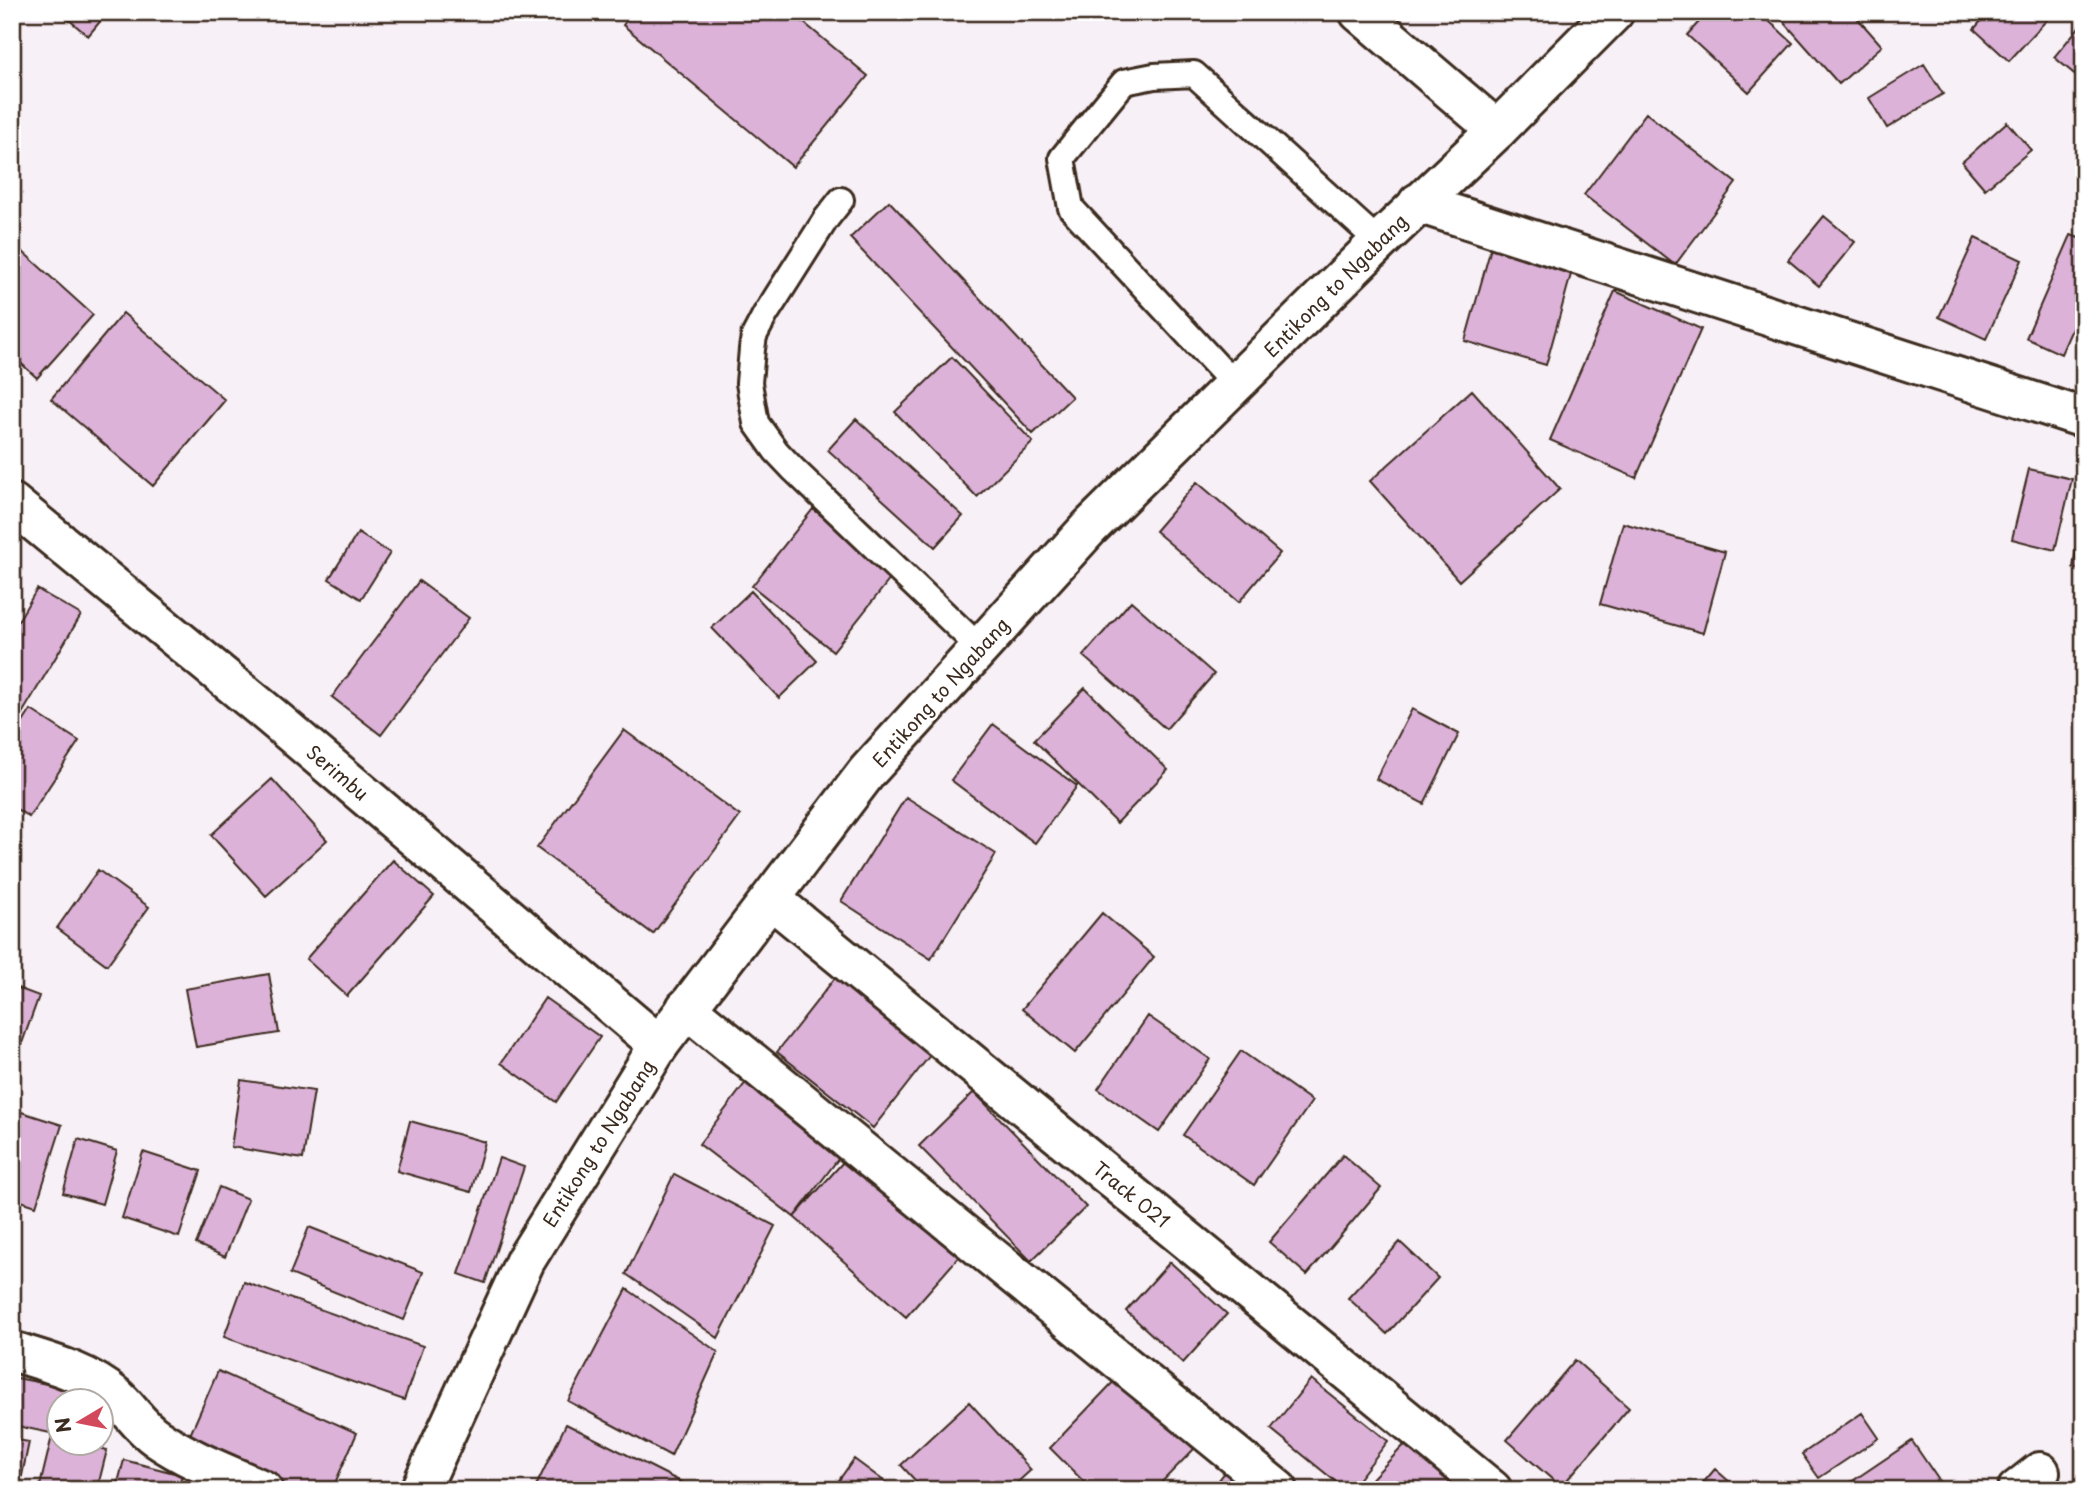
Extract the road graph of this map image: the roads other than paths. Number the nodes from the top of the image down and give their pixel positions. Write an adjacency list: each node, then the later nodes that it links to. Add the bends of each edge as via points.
1 (1359, 12): 3 (main road)
2 (1614, 12): 3 (main road, Entikong to Ngabang)
3 (1497, 130): 5 (main road, Entikong to Ngabang)
4 (841, 200): 10 (lane, via 754,336 749,383 756,423 793,469)
5 (1418, 203): 6 (main road, Entikong to Ngabang); 8 (main road)
6 (1379, 242): 7 (main road, Entikong to Ngabang); 7 (lane, via 1194,74 1124,82 1062,158 1072,208)
7 (1234, 384): 10 (main road, Entikong to Ngabang, via 1089,528)
8 (2084, 418)
9 (12, 503): 13 (main road, Serimbu)
10 (979, 648): 11 (main road, Entikong to Ngabang, via 867,772)
11 (771, 899): 12 (main road, Entikong to Ngabang); 18 (main road, Track 021)
12 (686, 1008): 13 (main road, Entikong to Ngabang); 17 (main road)
13 (659, 1045): 16 (main road, Entikong to Ngabang, via 525,1261)
14 (12, 1351): 15 (main road, via 72,1371 100,1386 155,1437)
15 (263, 1490)
16 (419, 1490)
17 (1278, 1490)
18 (1492, 1490)

